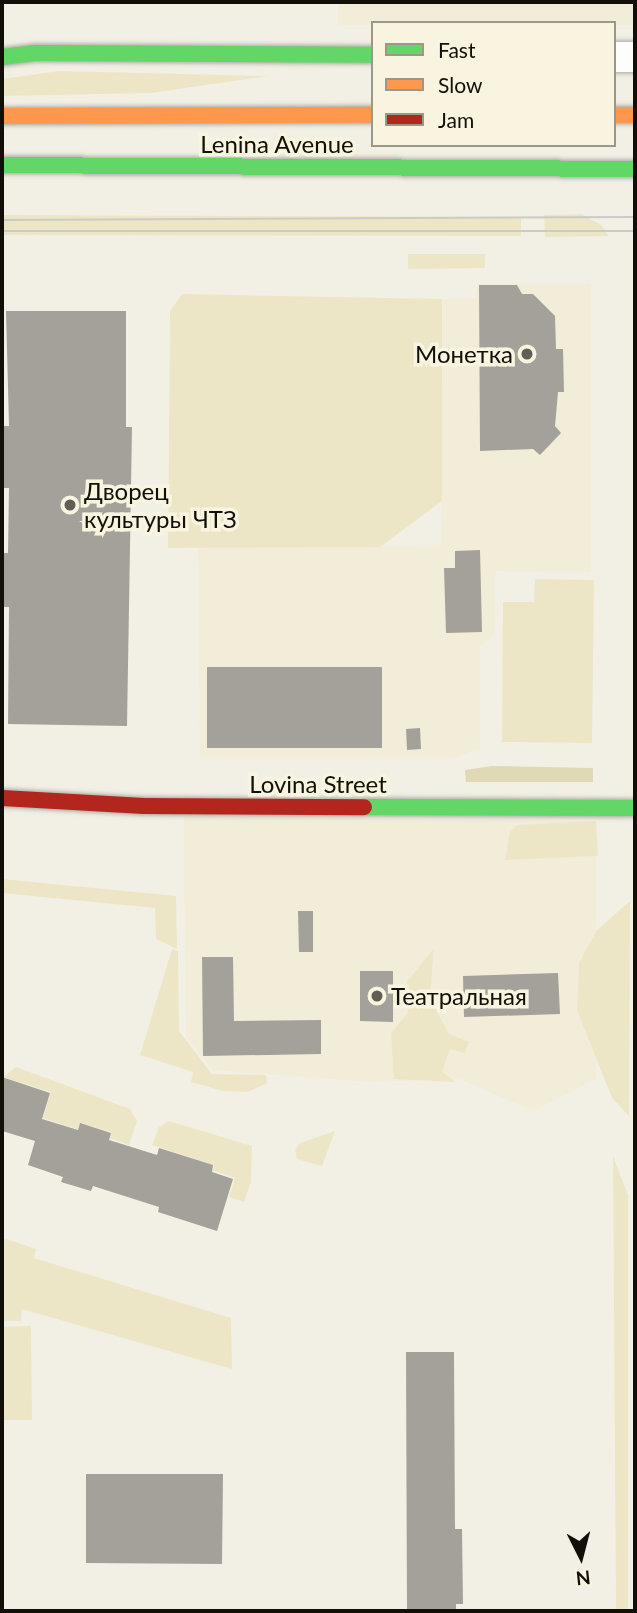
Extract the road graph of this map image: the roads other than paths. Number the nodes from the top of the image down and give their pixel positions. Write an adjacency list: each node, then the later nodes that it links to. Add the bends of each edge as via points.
1 (371, 55): 2 (main road, via 35,53)
2 (2, 57)
3 (616, 57): 4 (street)
4 (635, 57)
5 (371, 115): 8 (main road, Lenina Avenue)
6 (616, 115): 7 (main road)
7 (635, 115)
8 (2, 116)
9 (2, 164): 10 (main road, Lenina Avenue)
10 (635, 169)
11 (2, 798): 12 (main road, Lovina Street, via 144,806)
12 (635, 808)

